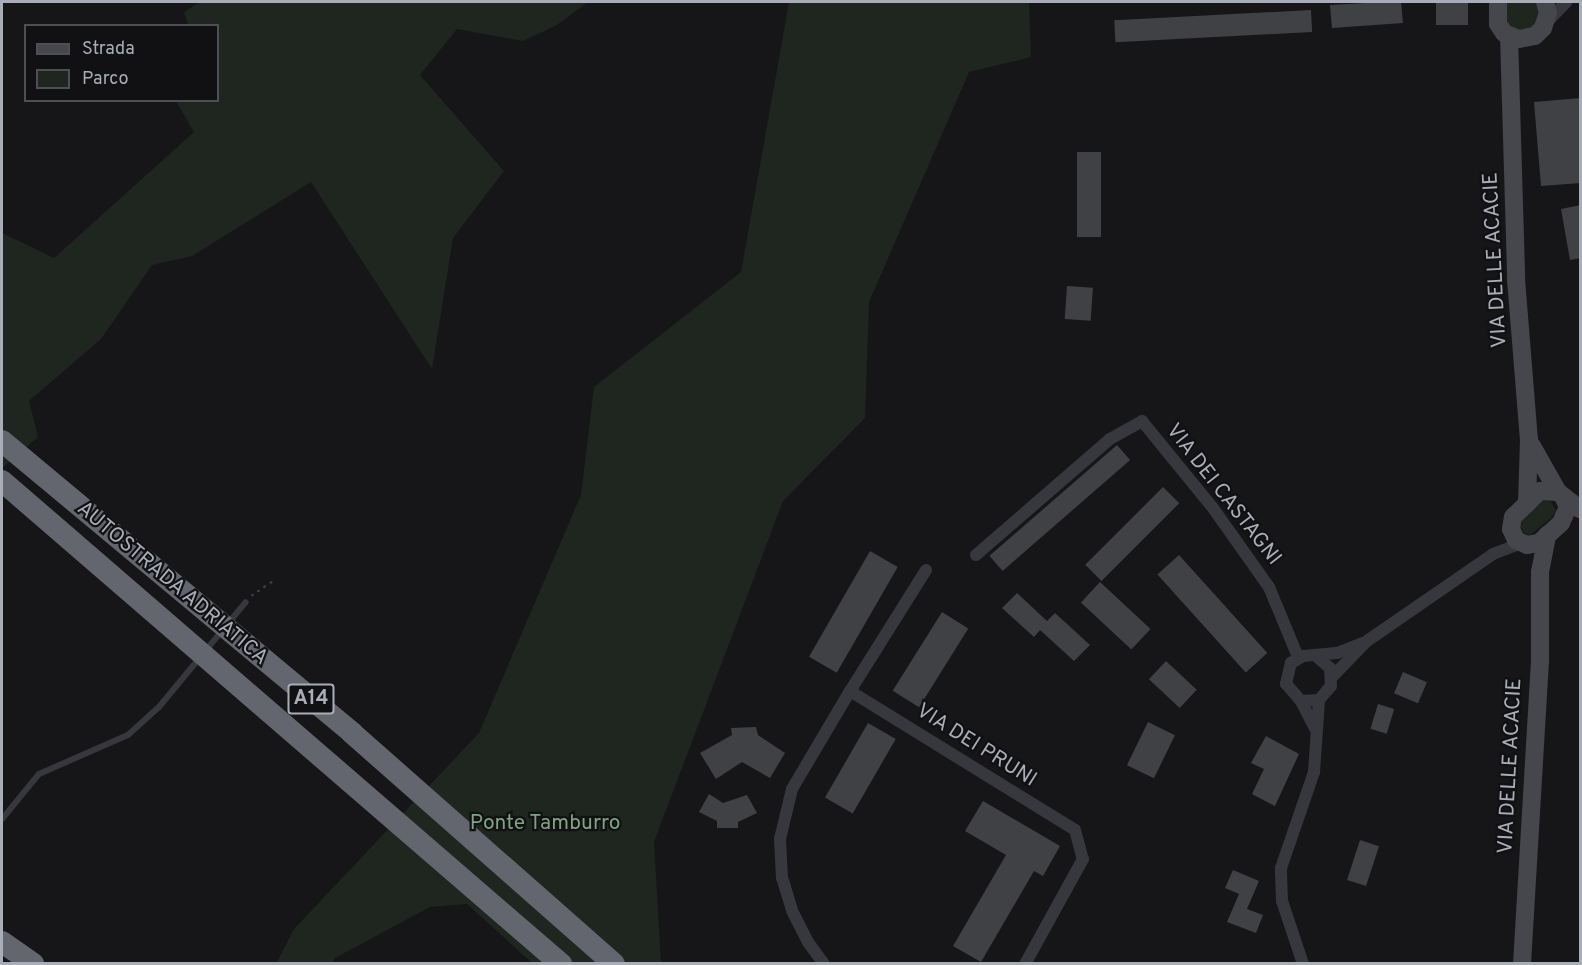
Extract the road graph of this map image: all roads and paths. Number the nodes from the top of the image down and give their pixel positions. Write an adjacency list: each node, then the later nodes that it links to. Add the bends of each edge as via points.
1 (1498, 2): 5 (street, VIA DELLE ACACIE, via 1496,19)
2 (1545, 2): 4 (street)
3 (1566, 2): 4 (street)
4 (1546, 23): 6 (street)
5 (1509, 36): 6 (street); 7 (street, VIA DELLE ACACIE)
6 (1530, 38): 7 (street, VIA DELLE ACACIE, via 1519,56)
7 (1513, 79): 8 (street, VIA DELLE ACACIE, via 1516,279)
8 (1530, 439): 11 (street, VIA DELLE ACACIE, via 1539,463); 12 (street, VIA DELLE ACACIE)
9 (2, 441): 35 (highway, AUTOSTRADA ADRIATICA / A14, via 352,733)
10 (2, 481): 34 (highway, AUTOSTRADA ADRIATICA / A14)
11 (1561, 494): 12 (street, via 1540,491); 13 (street); 15 (street, VIA DELLE ACACIE, via 1568,507)
12 (1527, 504): 16 (street, via 1513,517)
13 (1581, 509)
14 (1581, 522): 15 (street)
15 (1554, 529): 16 (street, via 1539,543); 19 (street, VIA DELLE ACACIE)
16 (1520, 539): 19 (street, VIA DELLE ACACIE); 22 (street)
17 (976, 555): 24 (street, VIA DEI CASTAGNI, via 1110,439 1142,421 1213,508 1269,587)
18 (926, 570): 26 (street)
19 (1540, 572): 39 (street, VIA DELLE ACACIE, via 1540,660)
20 (273, 580): 21 (path)
21 (246, 602): 30 (lane, via 175,687 128,735 39,774)
22 (1367, 641): 23 (street); 25 (street)
23 (1316, 656): 24 (street); 25 (street, via 1328,664)
24 (1298, 657): 28 (street, via 1288,667 1285,680 1290,693)
25 (1332, 677): 27 (street, via 1329,690)
26 (850, 691): 36 (street, via 792,789 780,839 783,878 792,910); 37 (street, VIA DEI PRUNI, via 1075,830 1083,859)
27 (1319, 700): 28 (street); 29 (street)
28 (1301, 701): 29 (street)
29 (1315, 729): 38 (street, via 1314,772 1281,868 1282,902)
30 (2, 819)
31 (2, 943): 32 (highway); 33 (highway)
32 (28, 963)
33 (33, 963)
34 (561, 963)
35 (614, 963)
36 (824, 963)
37 (1025, 963)
38 (1303, 963)
39 (1522, 963)

